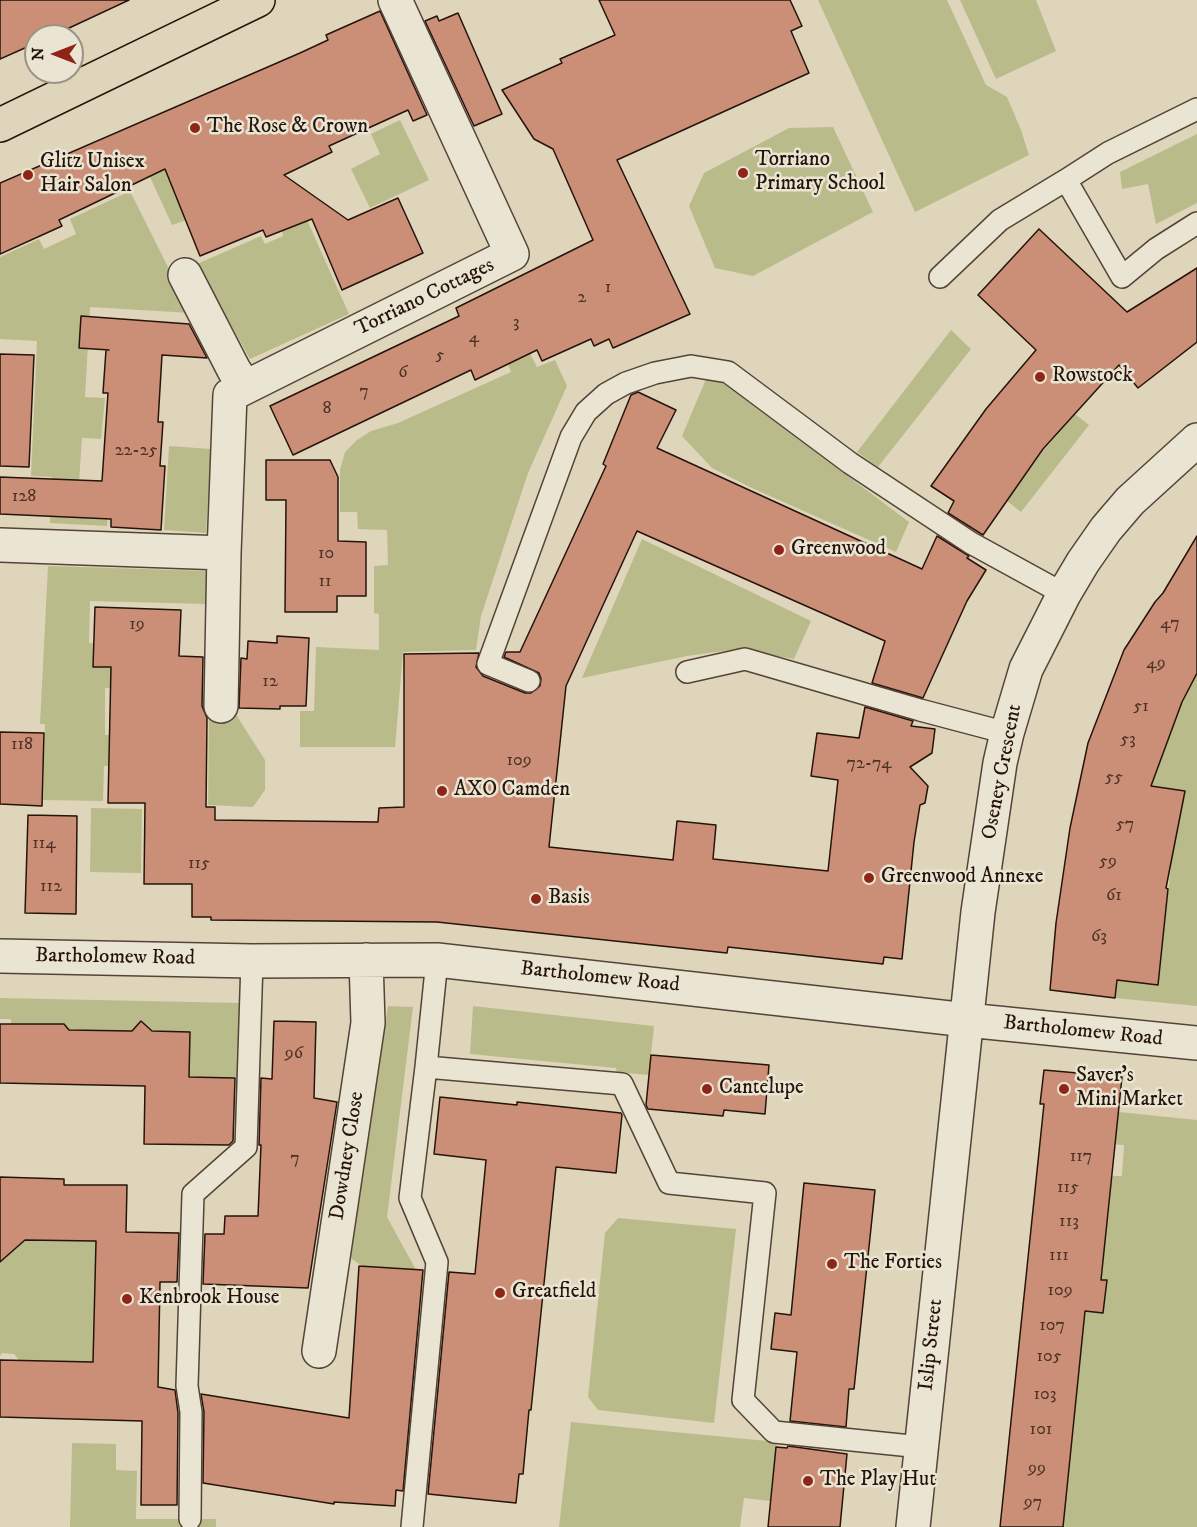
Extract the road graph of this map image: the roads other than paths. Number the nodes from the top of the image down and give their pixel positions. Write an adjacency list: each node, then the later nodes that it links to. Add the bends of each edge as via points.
1 (258, 0): 4 (main road)
2 (395, 0): 9 (street, Torriano Cottages, via 512,254)
3 (1197, 109): 5 (lane, via 1108,153)
4 (2, 125)
5 (1066, 180): 6 (lane, via 1122,277); 8 (lane, via 1000,220)
6 (1197, 223)
7 (184, 275): 9 (street)
8 (940, 277)
9 (245, 387): 12 (street, Torriano Cottages, via 230,395)
10 (1197, 440): 13 (street, Oseney Crescent, via 1130,501 1106,529)
11 (0, 545): 12 (street)
12 (224, 553): 16 (street, Torriano Cottages)
13 (1064, 594): 15 (lane, via 971,543 850,463 728,372 692,366 655,373 606,394 586,412 571,437 488,664); 17 (street, Oseney Crescent, via 1026,669)
14 (687, 672): 17 (lane, via 745,659)
15 (529, 681)
16 (221, 705)
17 (1006, 733): 22 (street, Oseney Crescent, via 978,912)
18 (0, 956): 21 (street, Bartholomew Road)
19 (366, 960): 20 (street, Bartholomew Road); 21 (street, Bartholomew Road); 25 (street, Dowdney Close, via 368,1023)
20 (436, 960): 22 (street, Bartholomew Road); 24 (lane)
21 (252, 961): 27 (lane, via 246,1147 192,1194)
22 (967, 1020): 23 (street, Bartholomew Road); 26 (street, Islip Street)
23 (1197, 1043)
24 (426, 1067): 26 (lane, via 622,1084 669,1183 765,1193 743,1400 774,1432); 28 (lane, via 410,1198 437,1262)
25 (318, 1351)
26 (921, 1447): 29 (street, Islip Street)
27 (190, 1519)
28 (412, 1527)
29 (912, 1527)

